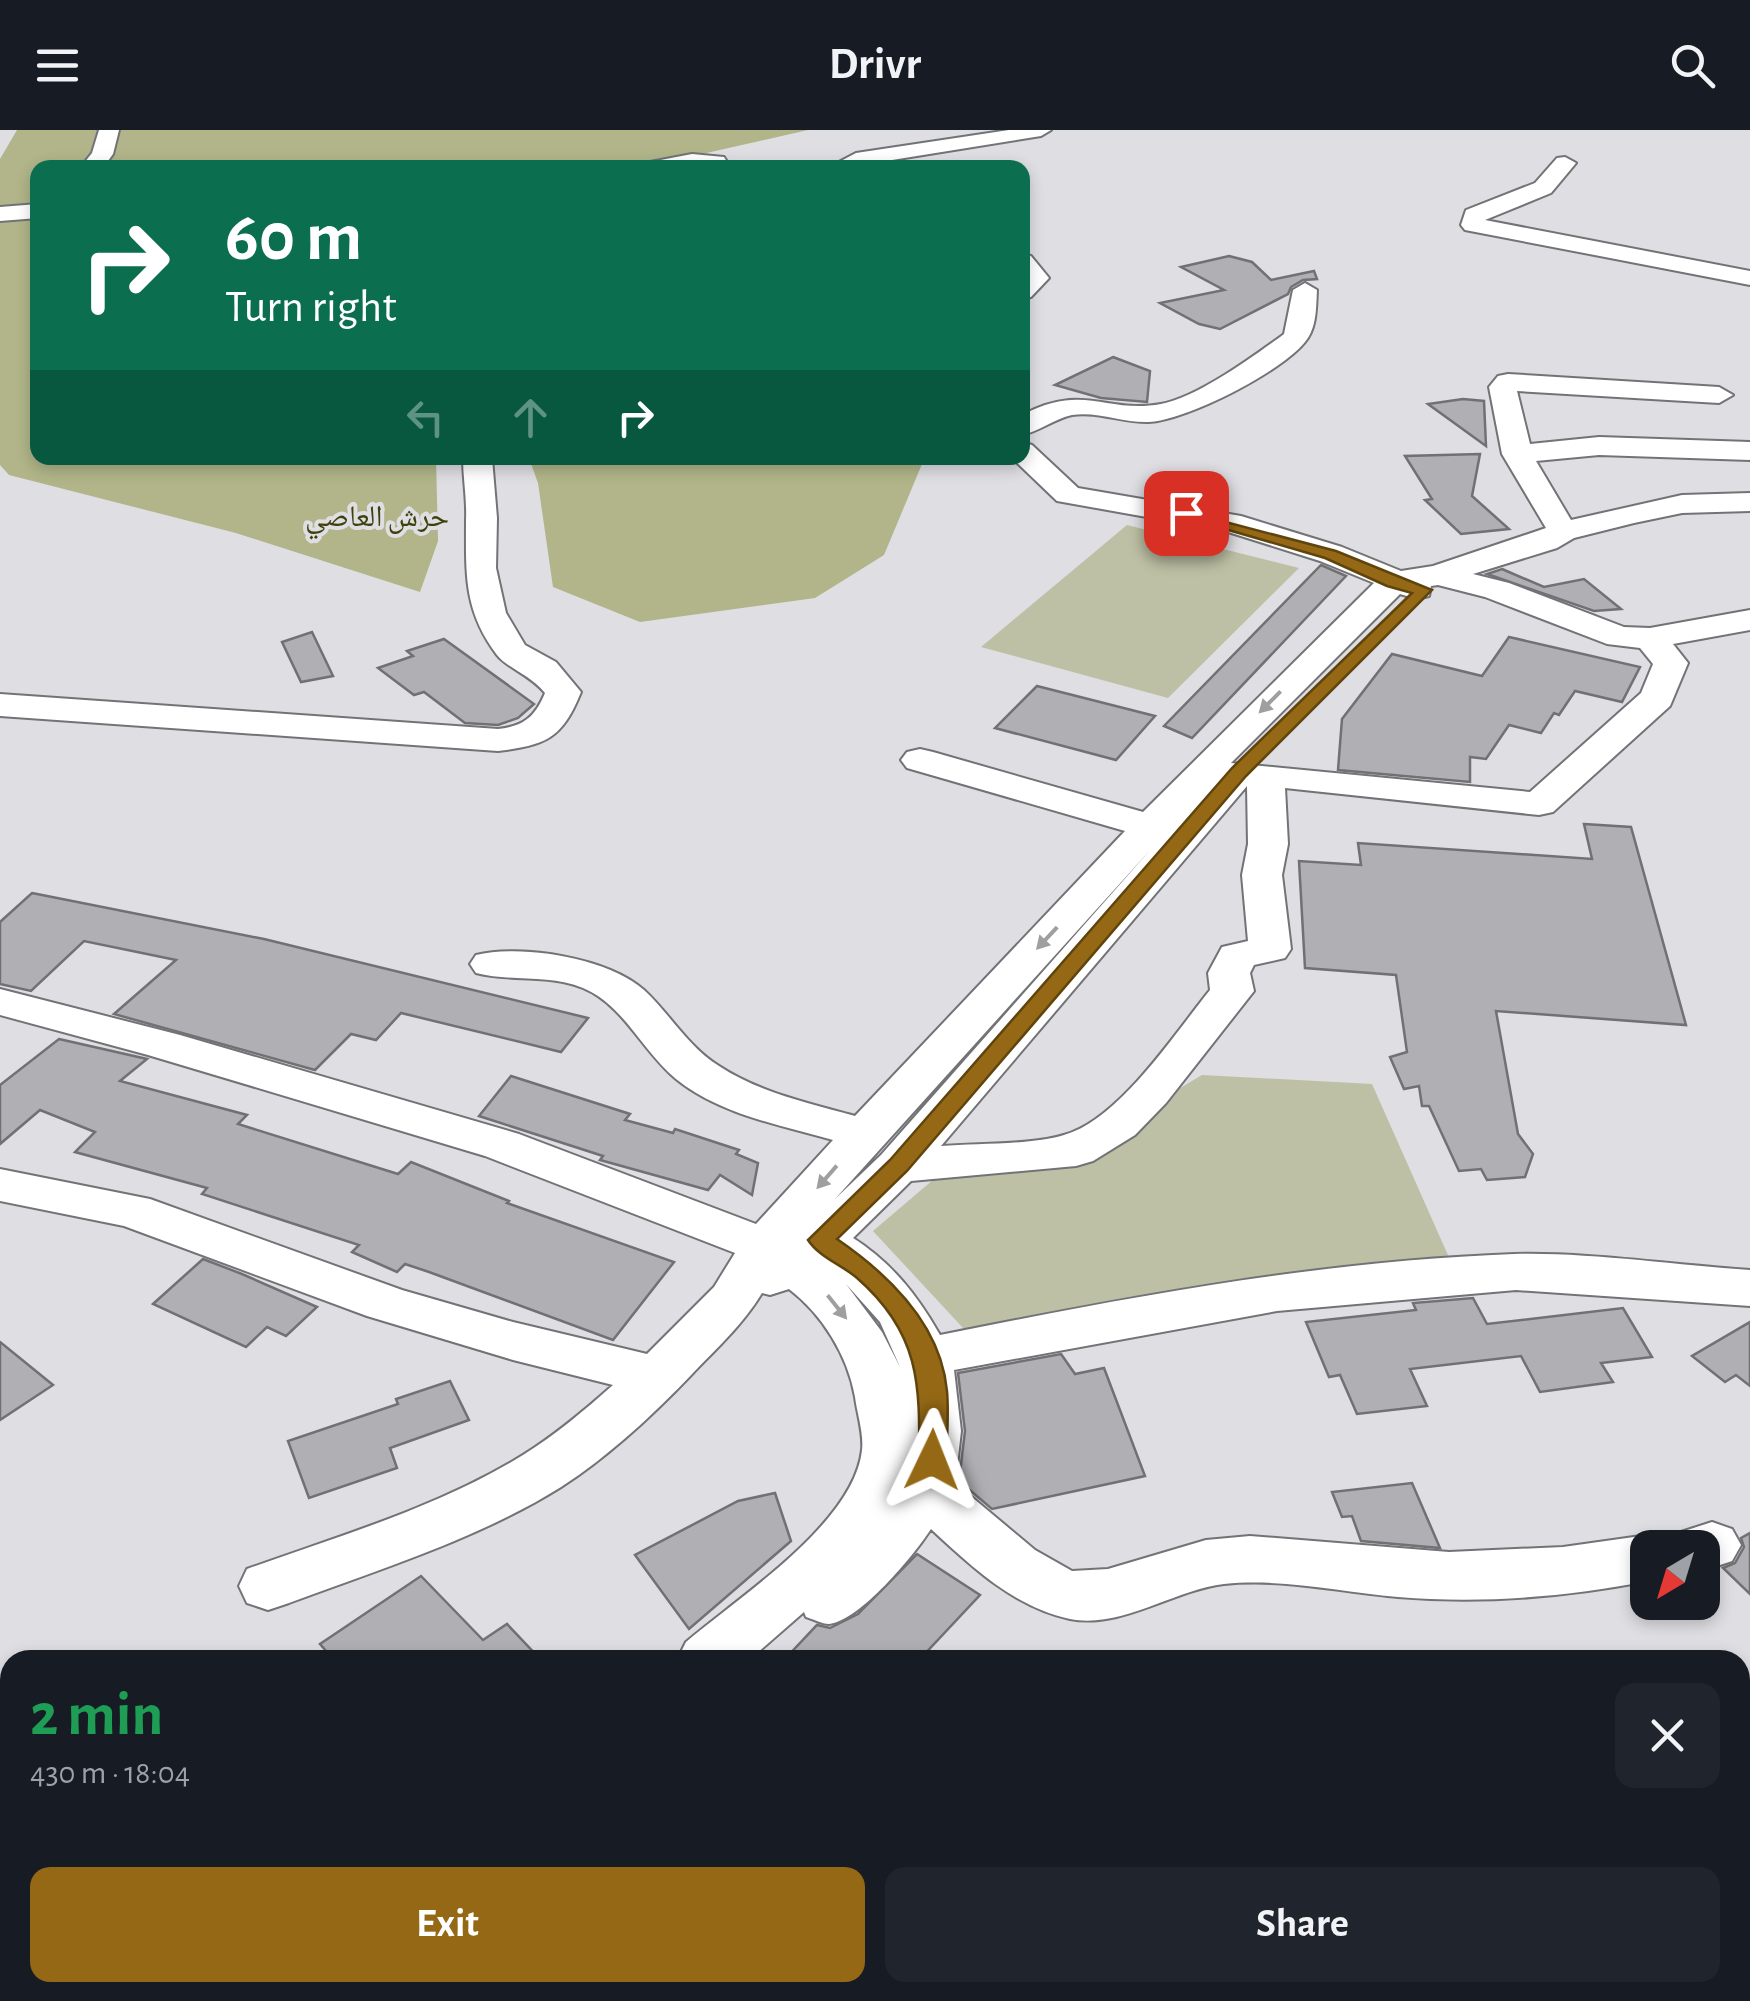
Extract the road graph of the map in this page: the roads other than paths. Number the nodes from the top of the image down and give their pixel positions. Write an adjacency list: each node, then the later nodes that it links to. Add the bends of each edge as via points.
1 (109, 130): 4 (street)
2 (1040, 130): 6 (street)
3 (840, 139): 5 (street)
4 (97, 160)
5 (851, 160)
6 (872, 160)
7 (1565, 163): 10 (street, via 1543,188 1474,215 1473,225)
8 (30, 212): 9 (street)
9 (0, 214)
10 (1750, 278)
11 (1305, 290): 13 (street, via 1295,338 1181,406 1151,413 1064,406)
12 (1719, 395): 15 (street, via 1508,382 1505,403)
13 (1030, 423)
14 (1750, 451): 15 (street, via 1598,446)
15 (1517, 454): 19 (street)
16 (1030, 459): 20 (street, via 1068,495 1230,523)
17 (478, 465): 23 (street, via 480,568 490,614 512,652 544,669 563,692 553,716 532,736 366,734)
18 (1750, 502): 19 (street, via 1682,504)
19 (1563, 531): 20 (street)
20 (1420, 581): 22 (street, via 1497,590 1619,637); 25 (street, via 1331,660)
21 (1750, 620): 22 (street)
22 (1650, 638): 25 (street, via 1671,663 1657,698 1540,804)
23 (0, 705)
24 (920, 760): 26 (street)
25 (1237, 771): 26 (street); 30 (street); 30 (street, via 1268,844 1262,875 1270,949 1237,956 1229,973 1232,991 1150,1093 1119,1124 1076,1150)
26 (1151, 826): 29 (street, one-way to 29)
27 (492, 964): 29 (street, via 600,979 624,995 703,1078)
28 (0, 1002): 32 (street, via 502,1144)
29 (864, 1134): 32 (street, one-way to 32)
30 (898, 1166): 32 (street)
31 (0, 1185): 35 (street, via 133,1211 385,1303)
32 (791, 1244): 34 (street, via 866,1272 902,1311); 35 (street); 39 (street, one-way to 39, via 864,1345 883,1394 890,1448 866,1515 841,1546)
33 (1750, 1288): 34 (street, via 1516,1272 1277,1294)
34 (926, 1357): 36 (street, via 934,1423)
35 (658, 1376): 38 (street, via 527,1480)
36 (924, 1490): 37 (street, via 1029,1576 1068,1594 1104,1597 1224,1560 1319,1561 1420,1575 1586,1570); 40 (street, via 896,1534)
37 (1630, 1561)
38 (268, 1586)
39 (719, 1650)
40 (768, 1650)

